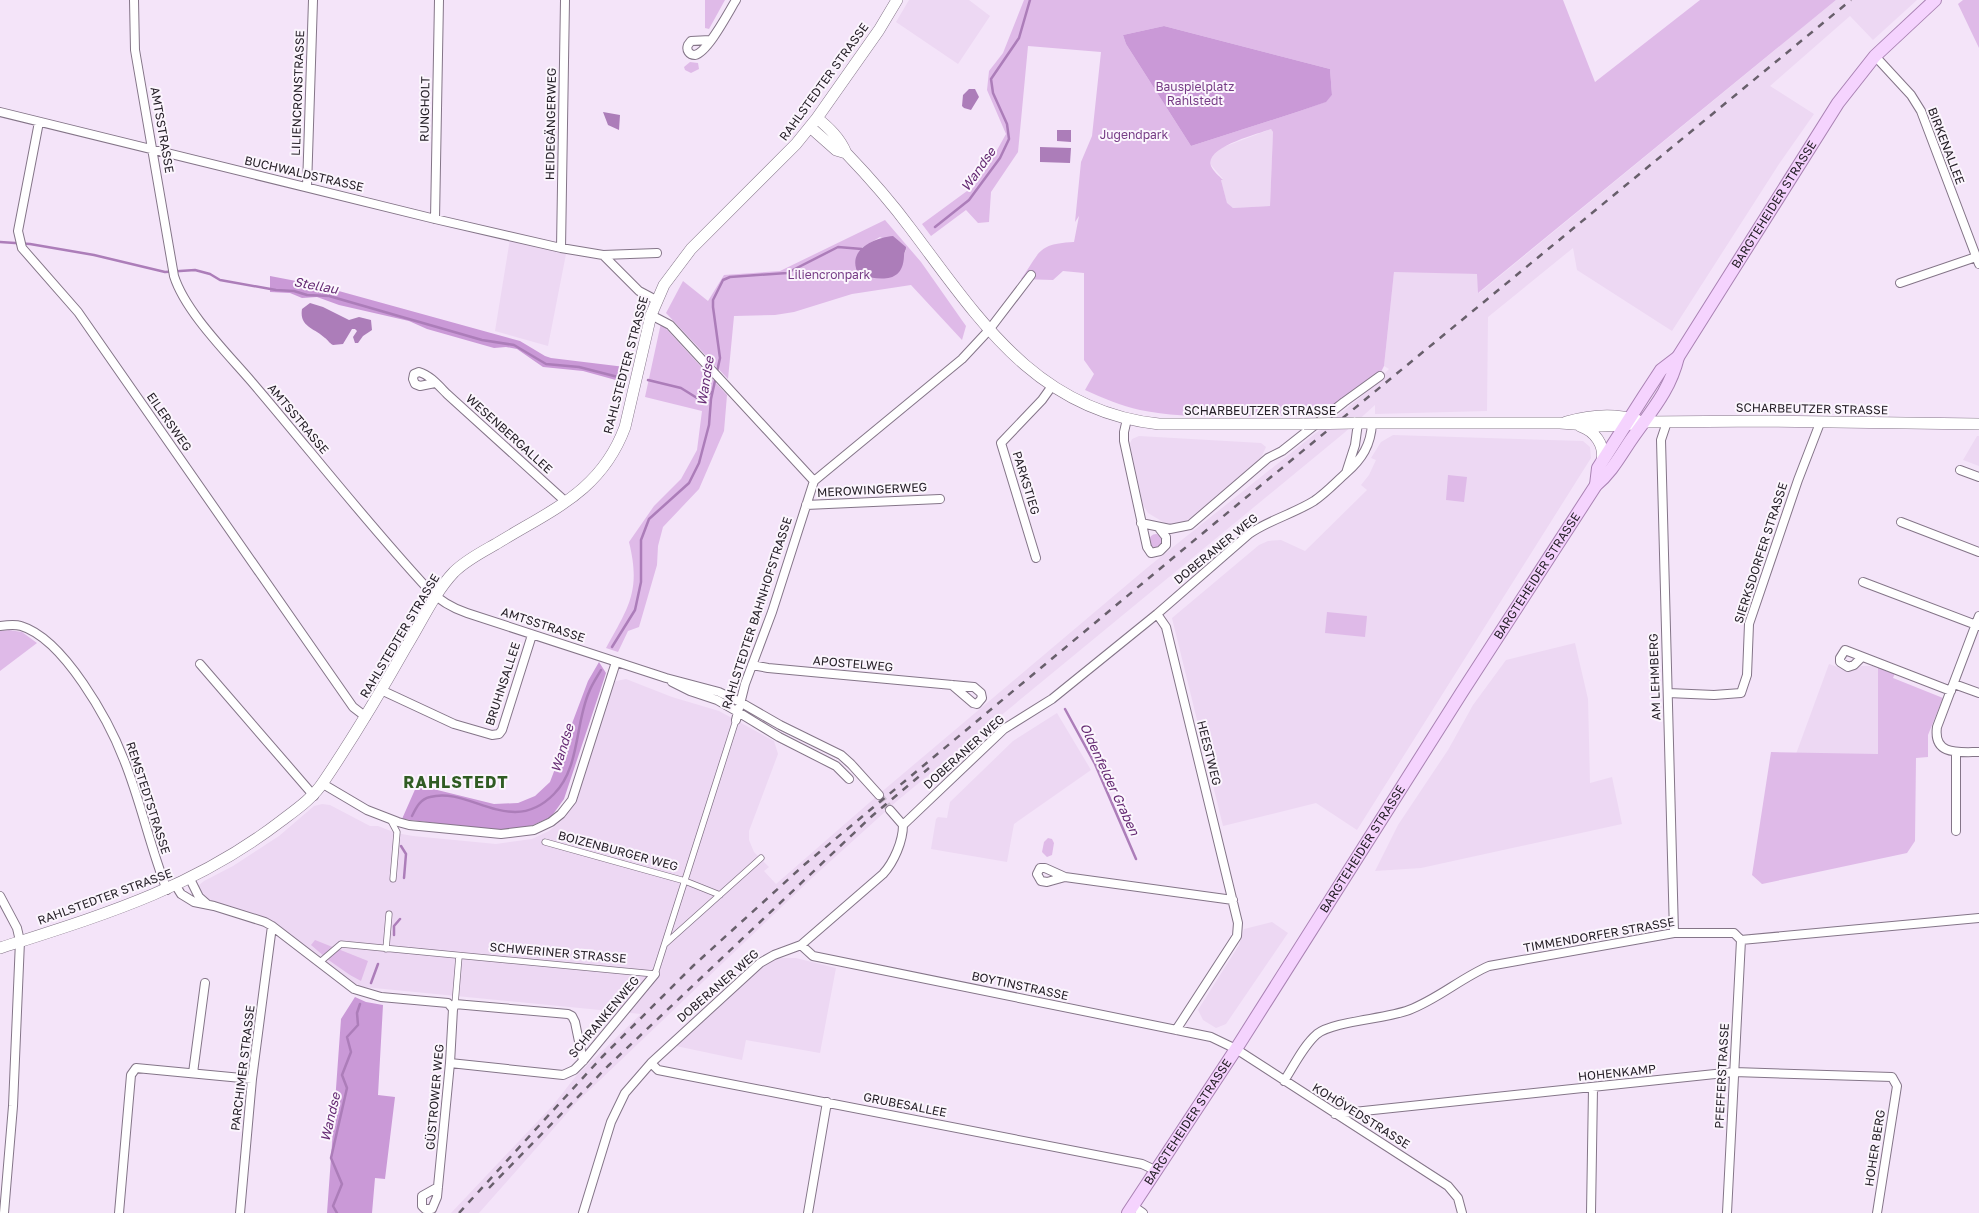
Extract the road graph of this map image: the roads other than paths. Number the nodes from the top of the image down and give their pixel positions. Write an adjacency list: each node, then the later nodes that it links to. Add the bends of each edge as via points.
1 (134, 0): 13 (street, AMTSSTRASSE, via 135,50)
2 (313, 0): 14 (street, LILIENCRONSTRASSE)
3 (439, 0): 15 (street, RUNGHOLT)
4 (565, 0): 16 (street, HEIDEGÄNGERWEG)
5 (736, 0): 8 (street)
6 (897, 0): 12 (main road, RAHLSTEDTER STRASSE)
7 (1935, 0): 9 (main road, BARGTEHEIDER STRASSE)
8 (710, 40)
9 (1874, 56): 19 (street, BIRKENALLEE, via 1911,95 1921,111); 25 (main road, BARGTEHEIDER STRASSE, via 1838,103)
10 (0, 112): 11 (street, BUCHWALDSTRASSE)
11 (39, 122): 13 (street, BUCHWALDSTRASSE); 72 (street, EILERSWEG, via 18,231 22,248 78,312 353,706)
12 (814, 122): 22 (main road, RAHLSTEDTER STRASSE, via 775,166 685,256); 24 (main road, via 842,144 846,153 888,200 962,299)
13 (154, 150): 14 (street, BUCHWALDSTRASSE); 54 (street, AMTSSTRASSE, via 174,276 186,302 361,514)
14 (307, 187): 15 (street, BUCHWALDSTRASSE)
15 (435, 219): 16 (street, BUCHWALDSTRASSE)
16 (561, 248): 18 (street, BUCHWALDSTRASSE)
17 (657, 253): 18 (street, BUCHWALDSTRASSE)
18 (603, 255): 22 (street, via 639,291)
19 (1978, 260): 21 (street, BIRKENALLEE)
20 (1031, 275): 24 (street)
21 (1900, 283)
22 (656, 300): 23 (main road, RAHLSTEDTER STRASSE)
23 (651, 315): 43 (street, via 670,325); 46 (main road, RAHLSTEDTER STRASSE, via 628,417 618,444 595,479)
24 (990, 330): 28 (main road, SCHARBEUTZER STRASSE, via 1032,371); 43 (street, via 942,376)
25 (1678, 357): 30 (main road, BARGTEHEIDER STRASSE, via 1661,370); 31 (main road, BARGTEHEIDER STRASSE, via 1674,376)
26 (1380, 376): 50 (street, via 1282,451 1268,458 1190,524 1178,528)
27 (435, 383): 46 (street, WESENBERGALLEE)
28 (1052, 386): 29 (main road, SCHARBEUTZER STRASSE, via 1097,410); 52 (street, PARKSTIEG, via 1001,443)
29 (1127, 419): 33 (main road, SCHARBEUTZER STRASSE, bridge, via 1159,424); 49 (street, via 1124,441)
30 (1627, 421): 31 (main road, SCHARBEUTZER STRASSE); 35 (main road, SCHARBEUTZER STRASSE, via 1607,415); 38 (main road, SCHARBEUTZER STRASSE); 39 (main road, BARGTEHEIDER STRASSE)
31 (1644, 422): 32 (main road, SCHARBEUTZER STRASSE); 44 (main road, BARGTEHEIDER STRASSE, via 1608,474)
32 (1667, 422): 36 (main road, SCHARBEUTZER STRASSE); 68 (street, AM LEHMBERG, via 1661,440)
33 (1356, 423): 34 (main road, SCHARBEUTZER STRASSE); 41 (street, DOBERANER WEG, via 1355,445)
34 (1372, 423): 35 (main road, SCHARBEUTZER STRASSE); 41 (street, DOBERANER WEG, via 1366,451)
35 (1560, 423): 38 (main road, SCHARBEUTZER STRASSE)
36 (1820, 423): 37 (main road, SCHARBEUTZER STRASSE); 68 (street, SIERKSDORFER STRASSE, via 1749,624 1747,675 1741,693 1714,695)
37 (1979, 424)
38 (1580, 426): 39 (main road, via 1598,439 1603,451)
39 (1602, 461): 44 (main road, BARGTEHEIDER STRASSE, via 1598,468)
40 (1960, 470): 42 (street)
41 (1346, 474): 55 (street, DOBERANER WEG, via 1312,502 1249,534)
42 (1979, 477)
43 (814, 481): 47 (street, RAHLSTEDTER BAHNHOFSTRASSE)
44 (1596, 485): 112 (main road, BARGTEHEIDER STRASSE)
45 (940, 499): 47 (street, MEROWINGERWEG)
46 (566, 502): 54 (main road, RAHLSTEDTER STRASSE, via 465,563 451,576)
47 (806, 505): 63 (street, RAHLSTEDTER BAHNHOFSTRASSE, via 772,612)
48 (1901, 522): 51 (street)
49 (1141, 523): 50 (street); 50 (street, via 1147,548 1151,553 1160,551 1166,545 1166,537)
50 (1160, 528)
51 (1979, 552)
52 (1036, 558)
53 (1863, 582): 57 (street)
54 (436, 597): 59 (street, AMTSSTRASSE, via 458,610); 67 (main road, RAHLSTEDTER STRASSE)
55 (1157, 614): 83 (street, DOBERANER WEG, via 1052,699 1004,729); 94 (street, HEESTWEG, via 1166,627)
56 (1979, 616): 57 (street)
57 (1977, 625): 66 (street)
58 (0, 626): 91 (street, REMSTEDTSTRASSE, via 21,626 39,635 64,658 77,675 122,755)
59 (532, 635): 61 (street, AMTSSTRASSE); 67 (street, BRUHNSALLEE, via 502,730 498,734 492,735 454,724)
60 (1862, 657): 66 (street)
61 (616, 662): 64 (street, AMTSSTRASSE); 82 (street, via 572,800 562,814 551,822 534,830 501,834 409,825)
62 (200, 664): 79 (street)
63 (752, 665): 65 (street, APOSTELWEG); 70 (street, RAHLSTEDTER BAHNHOFSTRASSE)
64 (666, 678): 70 (street, AMTSSTRASSE, via 706,688); 71 (street, AMTSSTRASSE)
65 (952, 685)
66 (1952, 688): 69 (street); 75 (street, via 1936,736 1940,745)
67 (381, 690): 72 (main road, RAHLSTEDTER STRASSE)
68 (1668, 692): 99 (street, AM LEHMBERG)
69 (1979, 693)
70 (740, 702): 71 (street, RAHLSTEDTER BAHNHOFSTRASSE); 74 (street, AMTSSTRASSE)
71 (738, 712): 73 (street, RAHLSTEDTER BAHNHOFSTRASSE); 74 (street, AMTSSTRASSE, via 779,737)
72 (366, 716): 78 (main road, RAHLSTEDTER STRASSE)
73 (736, 720): 90 (street, RAHLSTEDTER BAHNHOFSTRASSE)
74 (788, 734): 77 (street, via 836,766); 80 (street, AMTSSTRASSE, via 812,740 847,759)
75 (1956, 752): 76 (street); 84 (street)
76 (1979, 752)
77 (849, 779)
78 (323, 784): 79 (main road, RAHLSTEDTER STRASSE); 82 (street, via 367,810)
79 (314, 796): 88 (main road, RAHLSTEDTER STRASSE, via 254,841)
80 (879, 796)
81 (890, 810): 83 (street)
82 (390, 819): 89 (street, via 397,832)
83 (903, 825): 103 (street, DOBERANER WEG, via 895,855 886,871)
84 (1956, 831)
85 (545, 842): 90 (street, BOIZENBURGER WEG)
86 (761, 858): 92 (street)
87 (1065, 877): 94 (street)
88 (190, 879): 91 (main road, RAHLSTEDTER STRASSE); 95 (street, via 199,897)
89 (393, 879)
90 (685, 881): 92 (street, BOIZENBURGER WEG); 102 (street, RAHLSTEDTER BAHNHOFSTRASSE)
91 (171, 888): 95 (street, via 194,902); 101 (main road, RAHLSTEDTER STRASSE)
92 (720, 895): 102 (street)
93 (0, 896): 101 (street, via 17,928)
94 (1233, 900): 111 (street, HEESTWEG, via 1238,923 1237,936)
95 (208, 904): 98 (street)
96 (389, 914): 105 (street)
97 (1979, 918): 100 (street, TIMMENDORFER STRASSE)
98 (272, 926): 107 (street); 118 (street, PARCHIMER STRASSE)
99 (1674, 933): 100 (street, TIMMENDORFER STRASSE, via 1734,933); 119 (street, TIMMENDORFER STRASSE, via 1489,966 1473,973 1432,1000 1408,1011 1325,1029 1309,1042)
100 (1741, 940): 116 (street, PFEFFERSTRASSE)
101 (20, 942): 104 (main road, RAHLSTEDTER STRASSE); 127 (street, via 13,1106)
102 (665, 945): 108 (street, RAHLSTEDTER BAHNHOFSTRASSE)
103 (801, 945): 111 (street, BOYTINSTRASSE, via 813,956); 115 (street, DOBERANER WEG, via 774,954 760,963)
104 (0, 948)
105 (386, 949): 106 (street, SCHWERINER STRASSE); 107 (street, SCHWERINER STRASSE, via 341,944)
106 (459, 956): 108 (street, SCHWERINER STRASSE); 110 (street)
107 (320, 962): 110 (street, via 361,992 381,997 448,1003)
108 (654, 974): 113 (street, SCHRANKENWEG)
109 (205, 983): 117 (street)
110 (454, 1006): 113 (street, via 572,1016); 114 (street, GÜSTROWER WEG)
111 (1176, 1030): 112 (street, BOYTINSTRASSE, via 1211,1037)
112 (1236, 1049): 119 (street, KOHÖVEDSTRASSE); 124 (main road, BARGTEHEIDER STRASSE)
113 (583, 1062): 114 (street, SCHRANKENWEG, via 570,1074 564,1075)
114 (450, 1063): 125 (street, GÜSTROWER WEG)
115 (651, 1063): 122 (street, GRUBESALLEE, via 658,1070); 130 (street, DOBERANER WEG, via 625,1092 616,1109)
116 (1734, 1072): 120 (street, HOHENKAMP, via 1892,1077); 121 (street, HOHENKAMP); 135 (street, PFEFFERSTRASSE)
117 (193, 1073): 118 (street); 128 (street, via 136,1068 131,1074)
118 (252, 1079): 129 (street, PARCHIMER STRASSE)
119 (1284, 1081): 123 (street, KOHÖVEDSTRASSE)
120 (1897, 1086): 136 (street, HOHER BERG)
121 (1594, 1088): 123 (street, HOHENKAMP); 134 (street)
122 (827, 1102): 124 (street, GRUBESALLEE, via 1142,1164); 131 (street)
123 (1335, 1114): 133 (street, KOHÖVEDSTRASSE, via 1448,1186 1458,1198)
124 (1155, 1170): 126 (main road, BARGTEHEIDER STRASSE)
125 (438, 1187)
126 (1131, 1210): 132 (street)
127 (4, 1213)
128 (119, 1213)
129 (240, 1213)
130 (583, 1213)
131 (808, 1213)
132 (1143, 1213)
133 (1462, 1213)
134 (1591, 1213)
135 (1727, 1213)
136 (1877, 1213)

